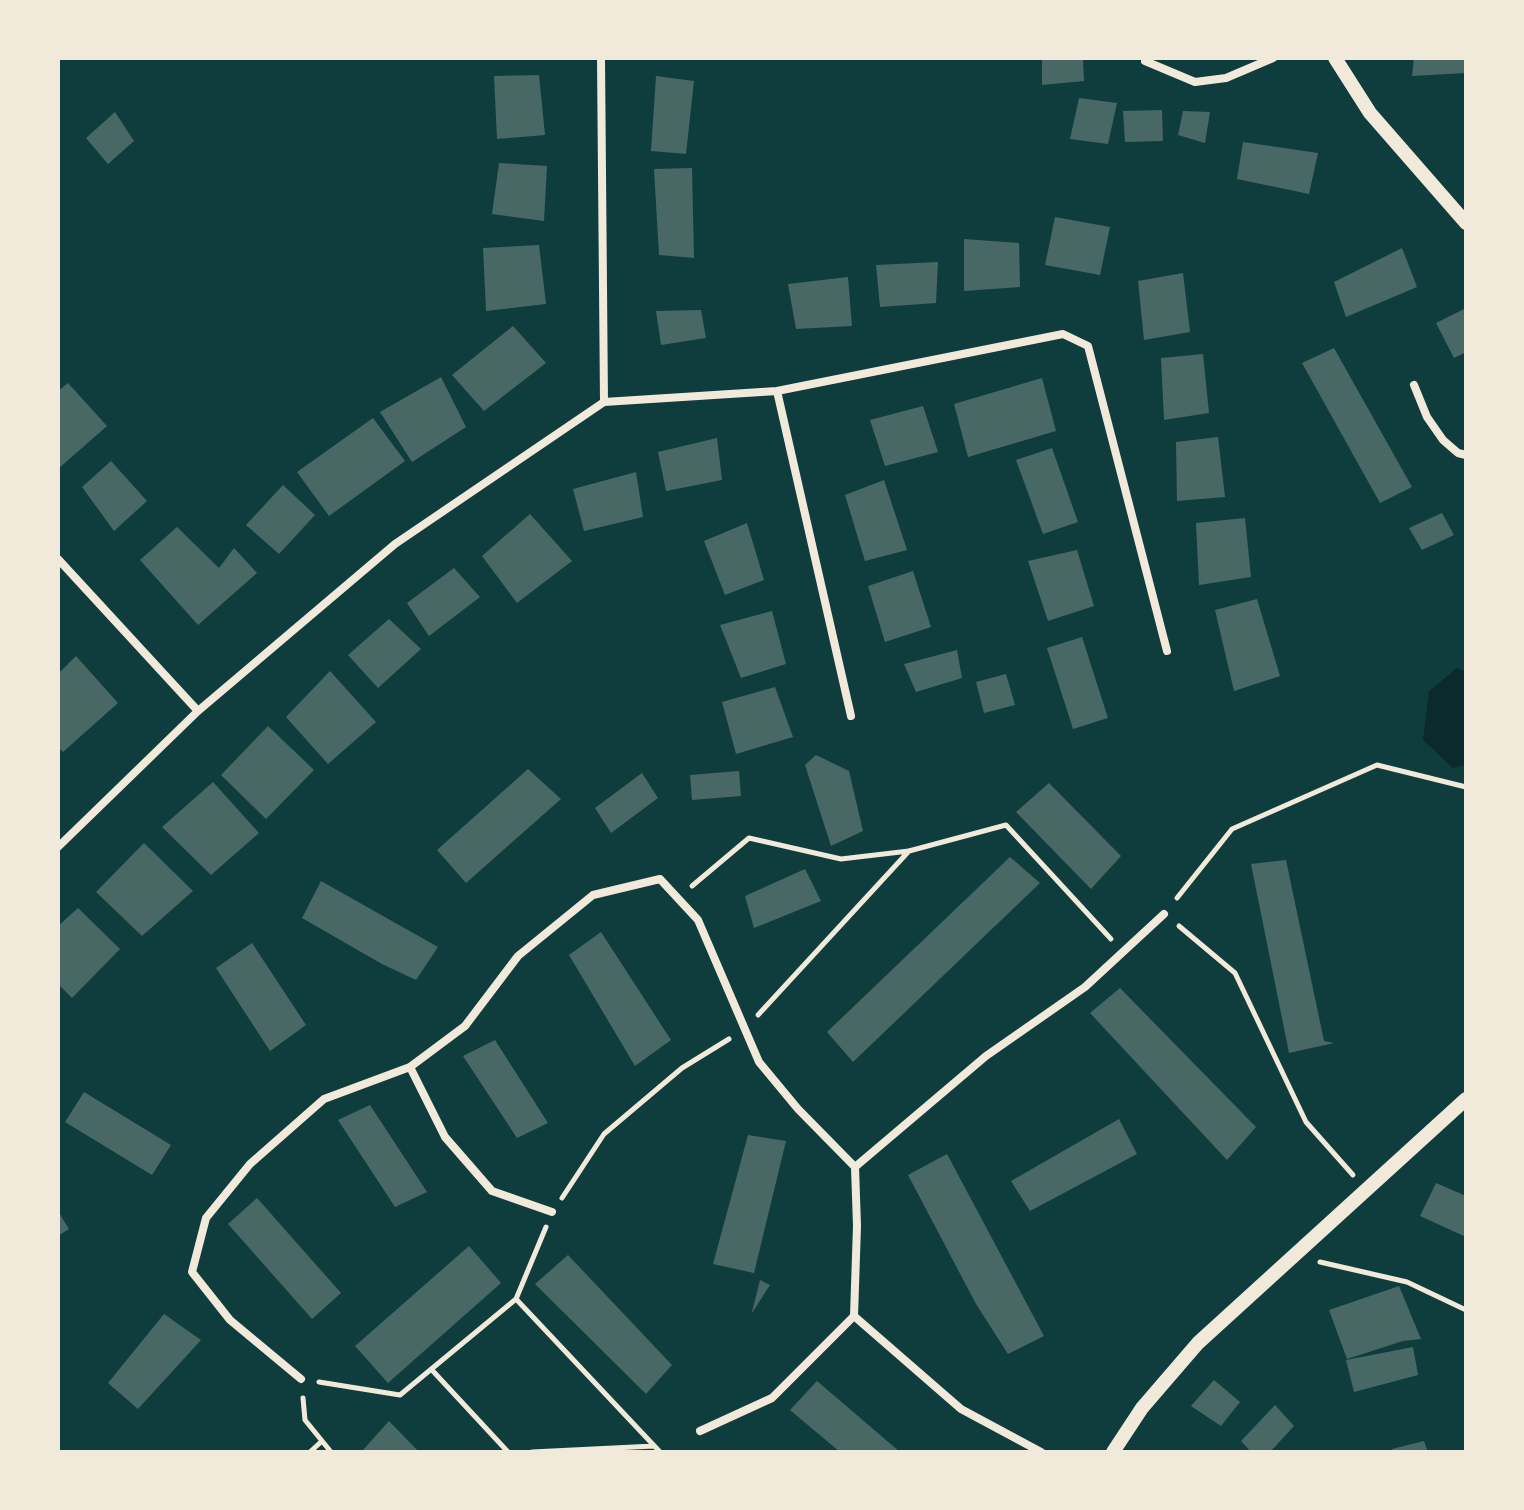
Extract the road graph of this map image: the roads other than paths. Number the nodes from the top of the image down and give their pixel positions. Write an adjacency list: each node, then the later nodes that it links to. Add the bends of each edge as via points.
1 (601, 58): 8 (street)
2 (1273, 58): 4 (street, via 1226,78 1195,82)
3 (1335, 58): 5 (street, via 1370,113)
4 (1145, 61)
5 (1466, 223)
6 (1414, 385): 9 (street, via 1443,440)
7 (777, 391): 8 (street); 11 (street, via 1063,334 1088,346); 13 (street)
8 (604, 402): 12 (street, via 395,544)
9 (1466, 455)
10 (58, 559): 12 (street)
11 (1167, 651)
12 (198, 711): 14 (street)
13 (851, 716)
14 (58, 847)
15 (1164, 914): 18 (street, via 1085,987 986,1056)
16 (410, 1067): 18 (street, via 465,1026 518,956 593,895 660,879 698,920 759,1062); 19 (street, via 445,1137 492,1191); 21 (street, via 324,1099 250,1164 206,1218 192,1272 230,1320)
17 (1466, 1099): 24 (street, via 1198,1343 1142,1408)
18 (855, 1167): 20 (street)
19 (552, 1212)
20 (854, 1316): 22 (street, via 772,1398); 23 (street, via 961,1409)
21 (301, 1379)
22 (700, 1431)
23 (1041, 1452)
24 (1113, 1452)

